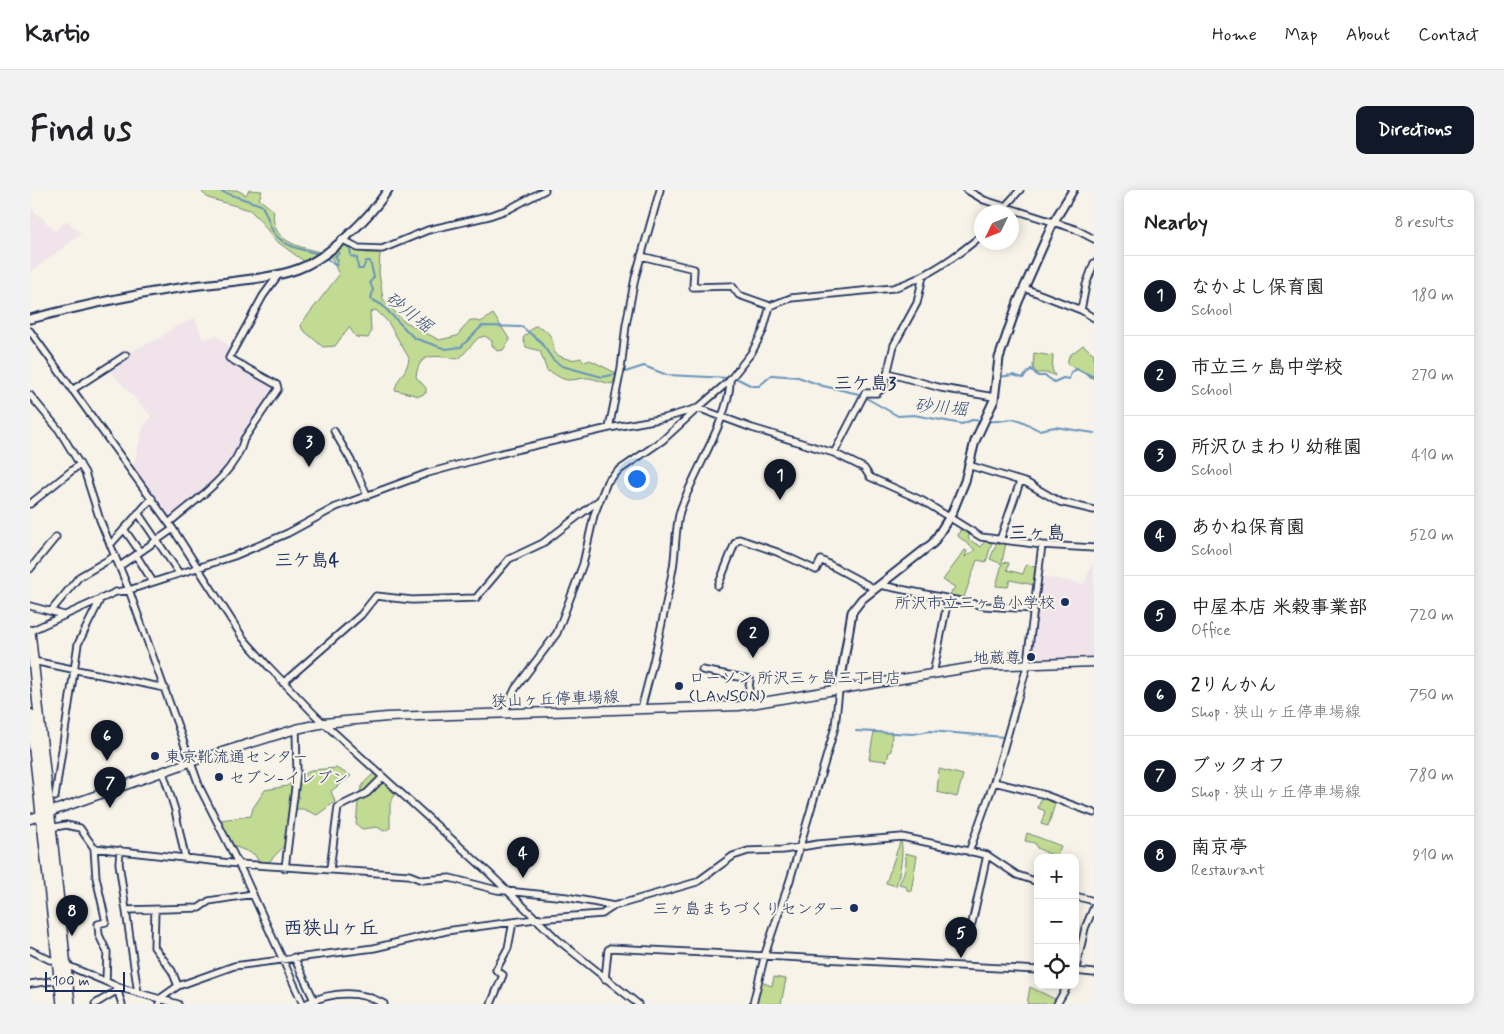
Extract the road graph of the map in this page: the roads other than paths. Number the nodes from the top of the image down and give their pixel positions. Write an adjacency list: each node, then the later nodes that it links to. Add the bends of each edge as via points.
1 (388, 190): 11 (street, via 370,214)
2 (545, 190): 11 (street, via 509,209 428,230 382,249 358,248)
3 (660, 190): 14 (street)
4 (967, 190): 7 (street, via 984,200)
5 (1020, 190): 8 (street)
6 (1074, 190): 10 (street)
7 (1002, 205)
8 (1007, 205)
9 (1019, 211): 10 (street)
10 (1053, 223): 12 (street); 18 (street)
11 (342, 238): 16 (street, via 322,256)
12 (1094, 239)
13 (974, 241): 17 (street)
14 (641, 256): 19 (street, via 694,269 694,287 732,286 739,296); 32 (street)
15 (1094, 263): 20 (street)
16 (279, 274): 22 (street, via 183,287); 45 (street, via 229,358 277,385 278,389 229,467)
17 (923, 276): 19 (street, via 894,288 791,298); 25 (street, via 916,303 898,336)
18 (1024, 288): 20 (street); 29 (street, via 999,358)
19 (770, 306): 26 (street, via 758,342)
20 (1081, 310): 21 (street)
21 (1094, 318)
22 (30, 319)
23 (30, 331): 27 (street)
24 (126, 355): 27 (street)
25 (888, 373): 29 (street, via 941,388); 34 (street, via 881,391 865,393)
26 (730, 380): 30 (street); 31 (street)
27 (72, 390): 39 (street)
28 (30, 394): 35 (street, via 59,430)
29 (994, 397): 36 (street)
30 (698, 408): 31 (street); 32 (street, via 665,418); 40 (street, via 663,440 611,477)
31 (721, 417): 34 (street); 81 (street, via 680,511 660,637)
32 (609, 428): 38 (street, via 461,463)
33 (334, 430): 38 (street)
34 (834, 453): 44 (street, via 864,468 870,477 922,501)
35 (80, 464): 41 (street); 51 (street)
36 (968, 465): 37 (street); 44 (street, via 965,482)
37 (1020, 482): 42 (street, via 1060,502); 49 (street)
38 (367, 495): 58 (street, via 336,506 260,546)
39 (152, 498): 43 (street); 45 (street)
40 (598, 501): 77 (street, via 543,543 509,559 476,598 412,600 376,596 361,615); 82 (street, via 583,564 556,633 515,689)
41 (30, 504)
42 (1094, 510)
43 (138, 513): 46 (street); 50 (street)
44 (950, 519): 49 (street, via 982,537); 62 (street, via 932,543)
45 (169, 523): 47 (street)
46 (124, 529): 51 (street); 54 (street)
47 (174, 529): 50 (street); 58 (street)
48 (56, 537): 57 (street)
49 (1000, 540): 52 (street)
50 (157, 541): 54 (street); 59 (street)
51 (110, 544): 55 (street)
52 (1042, 545): 53 (street); 67 (street)
53 (1094, 548)
54 (138, 554): 56 (street); 60 (street)
55 (114, 556): 56 (street); 68 (street, via 79,577)
56 (120, 566): 63 (street)
57 (30, 569)
58 (199, 569): 59 (street); 77 (street, via 243,638)
59 (179, 574): 60 (street)
60 (153, 582): 63 (street)
61 (718, 586): 62 (street, via 739,538 816,570 820,560)
62 (877, 587): 65 (street); 79 (street, via 852,612)
63 (129, 590): 64 (street); 78 (street)
64 (101, 598): 69 (street); 74 (street, via 78,644)
65 (948, 599): 67 (street, via 985,606); 76 (street)
66 (30, 606): 68 (street)
67 (1033, 609): 73 (street)
68 (51, 612): 69 (street)
69 (64, 615): 70 (street)
70 (30, 631): 71 (highway)
71 (34, 661): 74 (street); 88 (highway)
72 (1094, 662): 73 (main road, 狭山ヶ丘停車場線)
73 (1027, 663): 76 (main road, 狭山ヶ丘停車場線); 91 (street)
74 (73, 668): 78 (street); 87 (street)
75 (702, 670): 80 (street, via 750,679)
76 (933, 674): 79 (main road, 狭山ヶ丘停車場線)
77 (283, 683): 84 (street)
78 (165, 688): 86 (street)
79 (839, 690): 80 (main road, 狭山ヶ丘停車場線); 97 (street, via 834,728)
80 (747, 705): 81 (main road, 狭山ヶ丘停車場線)
81 (641, 709): 82 (main road, 狭山ヶ丘停車場線)
82 (504, 713): 84 (main road, 狭山ヶ丘停車場線)
83 (30, 714): 94 (highway)
84 (324, 723): 85 (main road, 狭山ヶ丘停車場線); 90 (street)
85 (296, 729): 86 (main road, 狭山ヶ丘停車場線); 104 (street, via 297,772)
86 (190, 762): 89 (main road, 狭山ヶ丘停車場線); 103 (street, via 212,814)
87 (58, 766): 88 (street); 92 (street)
88 (44, 767): 94 (highway)
89 (163, 772): 94 (main road, 狭山ヶ丘停車場線); 102 (street, via 175,810)
90 (383, 777): 105 (street, via 367,793 338,807); 107 (street)
91 (994, 782): 93 (street, via 1042,794); 100 (street)
92 (55, 797)
93 (1094, 813)
94 (46, 814): 95 (main road, 狭山ヶ丘停車場線); 123 (highway); 124 (highway)
95 (30, 819)
96 (55, 827): 98 (street, via 80,828)
97 (800, 847): 100 (street, via 902,837); 111 (street, via 741,852 697,882); 119 (street)
98 (94, 848): 99 (street); 130 (street, via 96,877 106,922 98,924 107,952)
99 (120, 850): 102 (street); 113 (street)
100 (969, 852): 101 (street)
101 (987, 856): 106 (street, via 1017,875); 117 (street, via 972,923)
102 (184, 857): 103 (street)
103 (239, 864): 104 (street); 108 (street)
104 (285, 868): 105 (street)
105 (330, 869): 107 (street, via 408,875 422,880 450,878)
106 (1034, 881)
107 (509, 892): 111 (street, via 566,897); 115 (street)
108 (253, 894): 114 (street, via 209,901 199,908); 122 (street)
109 (1079, 897): 110 (street)
110 (1094, 902)
111 (614, 906): 115 (street, via 602,914)
112 (1094, 907): 120 (street)
113 (126, 910): 114 (street); 135 (street)
114 (155, 910): 132 (street, via 154,947 172,971)
115 (536, 919): 116 (street); 128 (street)
116 (513, 922): 121 (street, via 446,931 374,948); 146 (street, via 508,948 496,970 503,975)
117 (968, 927)
118 (30, 950): 123 (street)
119 (765, 954): 125 (street); 128 (street, via 610,948); 148 (street)
120 (1079, 954)
121 (294, 957): 122 (street); 136 (street)
122 (282, 959): 132 (street, via 234,966); 144 (street)
123 (57, 960): 129 (highway)
124 (66, 965): 130 (street); 140 (highway)
125 (1034, 970)
126 (1079, 972): 127 (street)
127 (1094, 973)
128 (605, 979): 147 (street)
129 (60, 980): 131 (street); 139 (highway)
130 (106, 982): 133 (street)
131 (30, 984)
132 (178, 986): 138 (street)
133 (119, 989): 135 (street); 137 (street); 142 (street)
134 (1066, 989): 149 (street)
135 (138, 993): 138 (street)
136 (314, 1000): 144 (street); 145 (street, via 325,995 356,994)
137 (103, 1001): 141 (street)
138 (160, 1001): 143 (street)
139 (62, 1004)
140 (70, 1004)
141 (95, 1004)
142 (122, 1004)
143 (178, 1004)
144 (304, 1004)
145 (384, 1004)
146 (491, 1004)
147 (638, 1004)
148 (753, 1004)
149 (1057, 1004)

